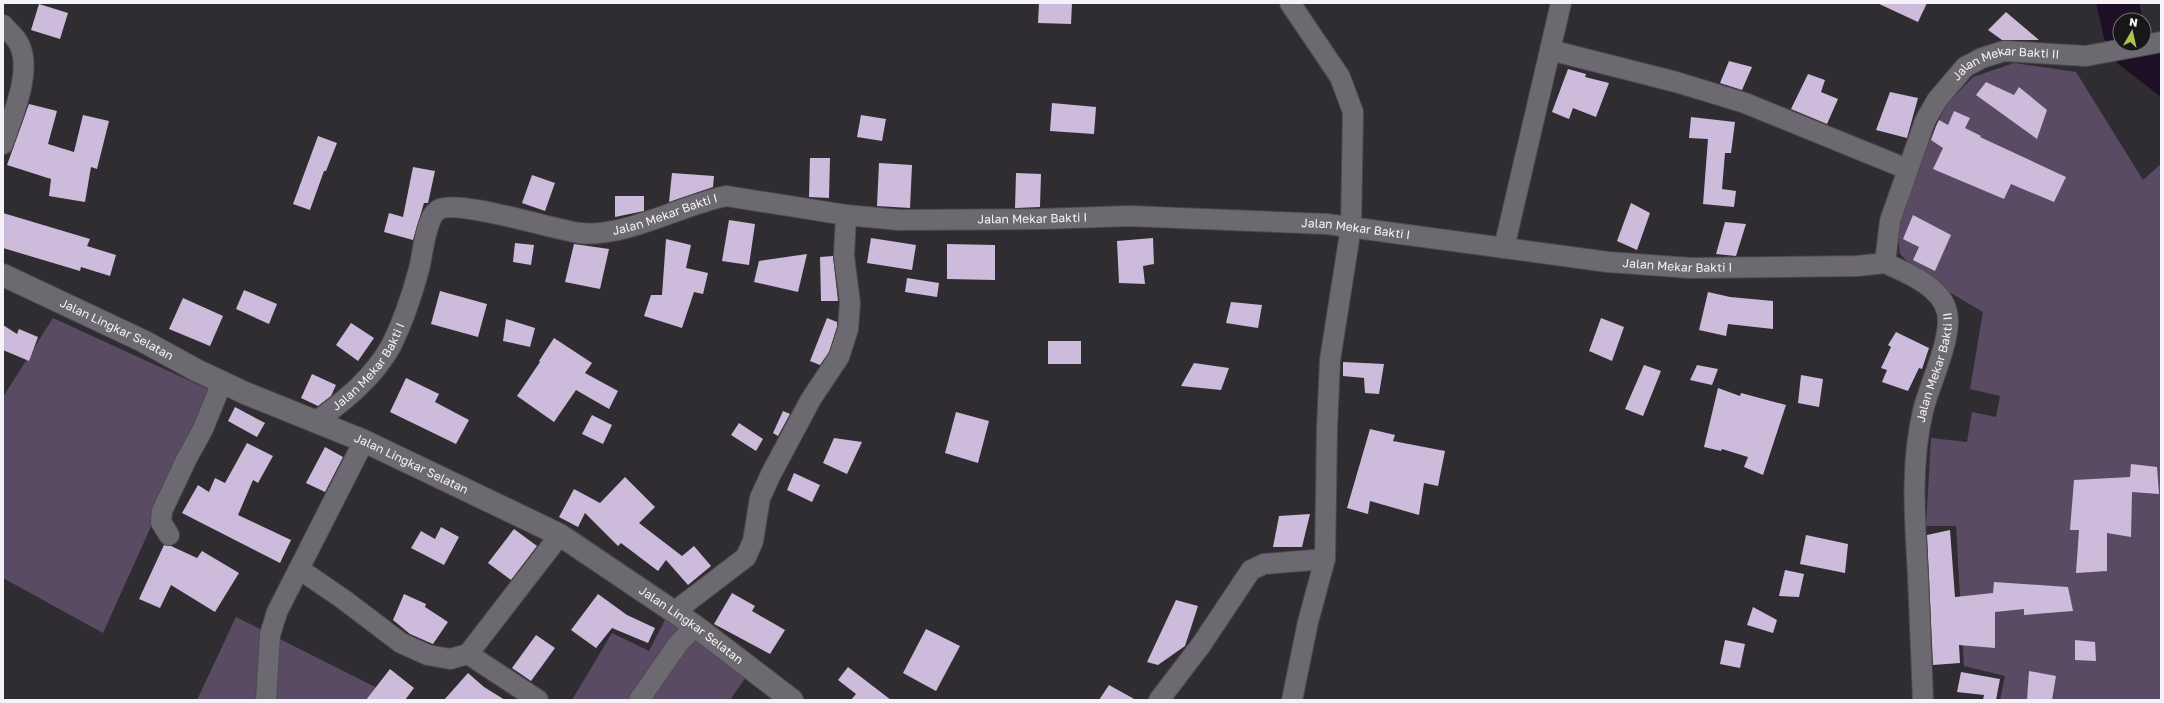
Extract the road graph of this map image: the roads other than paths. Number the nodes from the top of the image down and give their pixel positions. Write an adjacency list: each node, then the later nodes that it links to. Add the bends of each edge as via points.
1 (1290, 3): 9 (street, via 1340,77 1353,112)
2 (1561, 3): 5 (street)
3 (3, 25): 6 (street, via 19,44 24,62 23,80)
4 (2161, 42): 7 (street, Jalan Mekar Bakti II, via 2086,56 2004,52 1982,58 1965,67 1937,100 1925,122)
5 (1550, 50): 7 (street, via 1676,82 1745,103); 10 (street)
6 (3, 144)
7 (1907, 168): 11 (street, Jalan Mekar Bakti II, via 1890,221)
8 (846, 215): 9 (street, Jalan Mekar Bakti I, via 906,220 1130,216 1286,221); 14 (street, Jalan Mekar Bakti I, via 726,196 601,234 580,233 485,212 440,209 432,215 419,270 404,316 390,347 373,372 350,396); 20 (street, via 844,256 850,303 848,329 839,357 811,400 771,474 760,498 753,541 746,557)
9 (1351, 227): 10 (street, Jalan Mekar Bakti I); 18 (street, via 1330,360)
10 (1504, 248): 11 (street, Jalan Mekar Bakti I, via 1608,262 1691,268 1856,266)
11 (1885, 263): 29 (street, Jalan Mekar Bakti II, via 1915,277 1938,295 1947,311 1948,327 1923,410 1914,456 1914,529)
12 (3, 275): 13 (street, Jalan Lingkar Selatan, via 143,341)
13 (222, 382): 14 (street, Jalan Lingkar Selatan); 17 (street, via 203,429 162,511 161,522)
14 (317, 421): 15 (street, Jalan Lingkar Selatan)
15 (364, 441): 16 (street, Jalan Lingkar Selatan); 19 (street)
16 (560, 535): 20 (street, Jalan Lingkar Selatan); 22 (street)
17 (169, 536)
18 (1325, 559): 27 (street, via 1264,564 1251,570 1195,653); 28 (street, via 1308,622)
19 (299, 569): 22 (street, via 401,643 428,655 450,659); 23 (street, via 277,612 270,635)
20 (674, 612): 21 (street, Jalan Lingkar Selatan)
21 (694, 626): 25 (street, via 678,644); 26 (street, Jalan Lingkar Selatan)
22 (468, 654): 24 (street)
23 (266, 700)
24 (538, 700)
25 (639, 700)
26 (792, 700)
27 (1159, 700)
28 (1292, 700)
29 (1923, 700)

